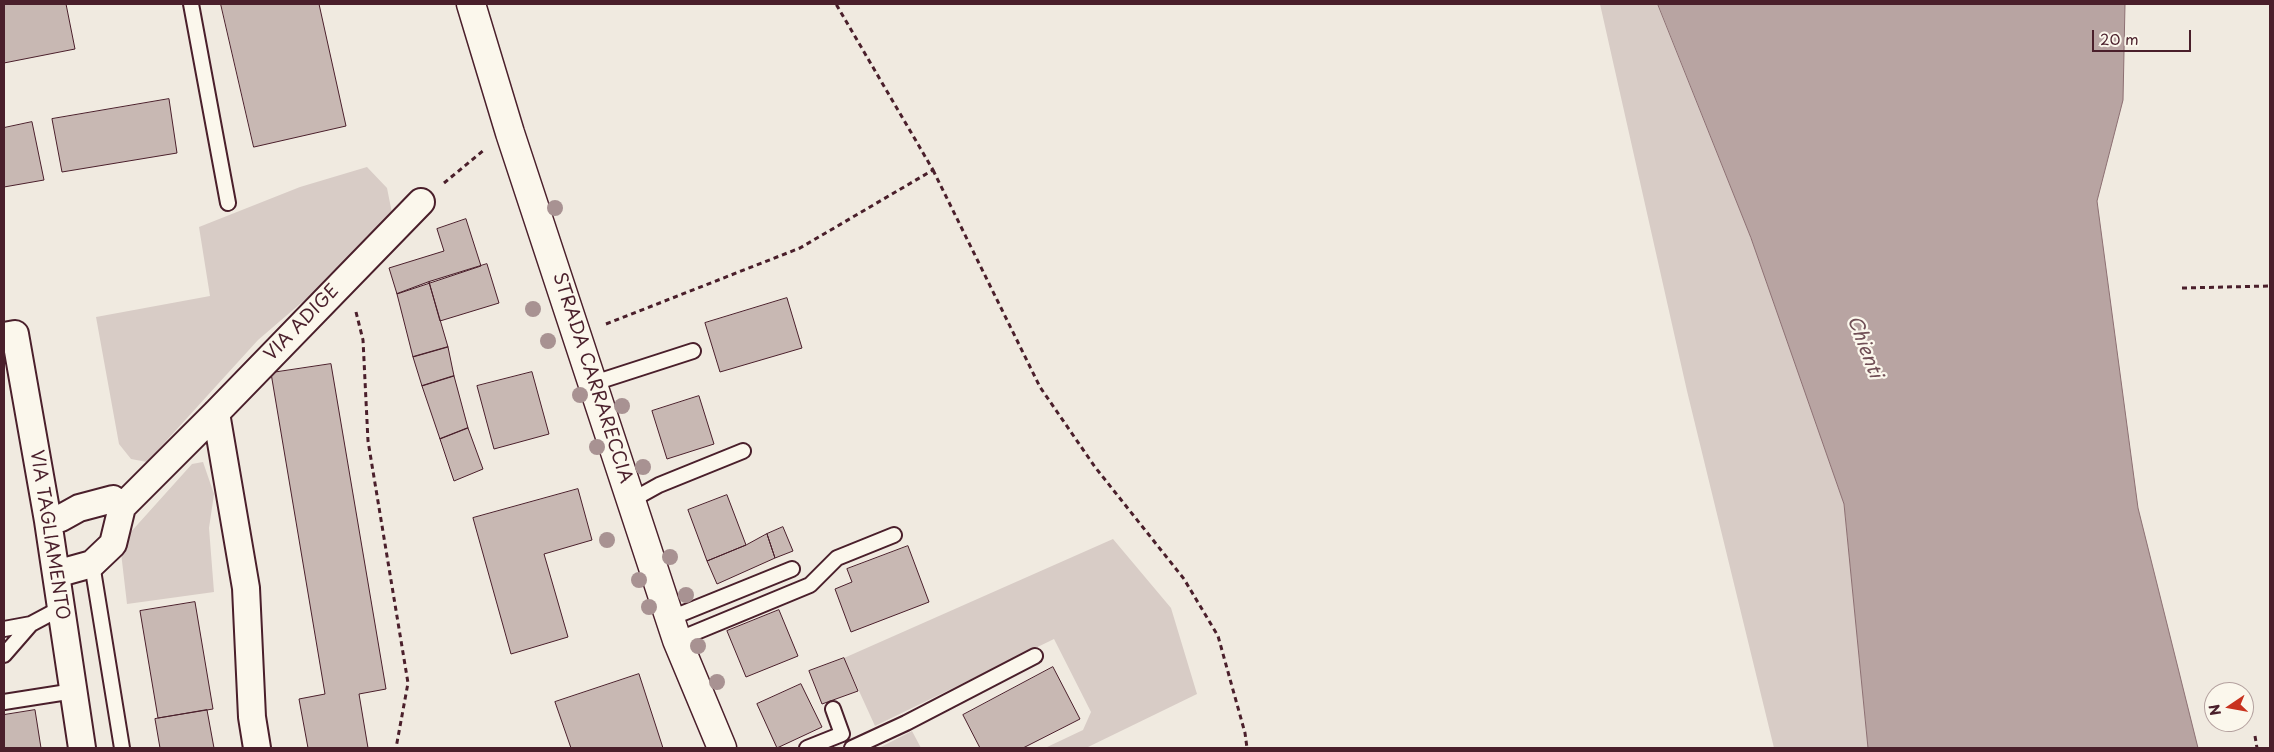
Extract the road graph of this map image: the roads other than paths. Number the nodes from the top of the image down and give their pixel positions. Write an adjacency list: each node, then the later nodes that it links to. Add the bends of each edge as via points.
1 (191, 4): 4 (lane)
2 (471, 4): 7 (main road, STRADA CARRARECCIA, via 510,133)
3 (421, 202): 8 (street, VIA ADIGE)
4 (228, 203)
5 (4, 336): 12 (street, VIA TAGLIAMENTO, via 15,334)
6 (693, 351): 7 (lane)
7 (594, 383): 10 (main road, STRADA CARRARECCIA)
8 (216, 413): 11 (street, VIA ADIGE); 28 (street, via 246,588 252,717)
9 (743, 451): 10 (lane, via 659,485)
10 (632, 500): 20 (main road, STRADA CARRARECCIA)
11 (122, 507): 12 (street, via 113,499 79,508); 14 (street, via 114,544)
12 (48, 522): 16 (street, VIA TAGLIAMENTO)
13 (894, 535): 20 (lane, via 836,558 810,585)
14 (92, 564): 16 (street); 27 (lane)
15 (792, 569): 20 (lane)
16 (56, 574): 17 (street, VIA TAGLIAMENTO)
17 (61, 608): 18 (lane); 23 (street, VIA TAGLIAMENTO)
18 (31, 624): 19 (lane); 21 (lane)
19 (4, 629)
20 (674, 629): 29 (main road, STRADA CARRARECCIA)
21 (4, 655)
22 (1036, 656): 31 (lane, via 906,724)
23 (74, 691): 24 (lane); 26 (street, VIA TAGLIAMENTO)
24 (4, 702)
25 (833, 708): 30 (lane, via 842,734)
26 (82, 748)
27 (122, 748)
28 (258, 748)
29 (722, 748)
30 (807, 748)
31 (852, 748)

